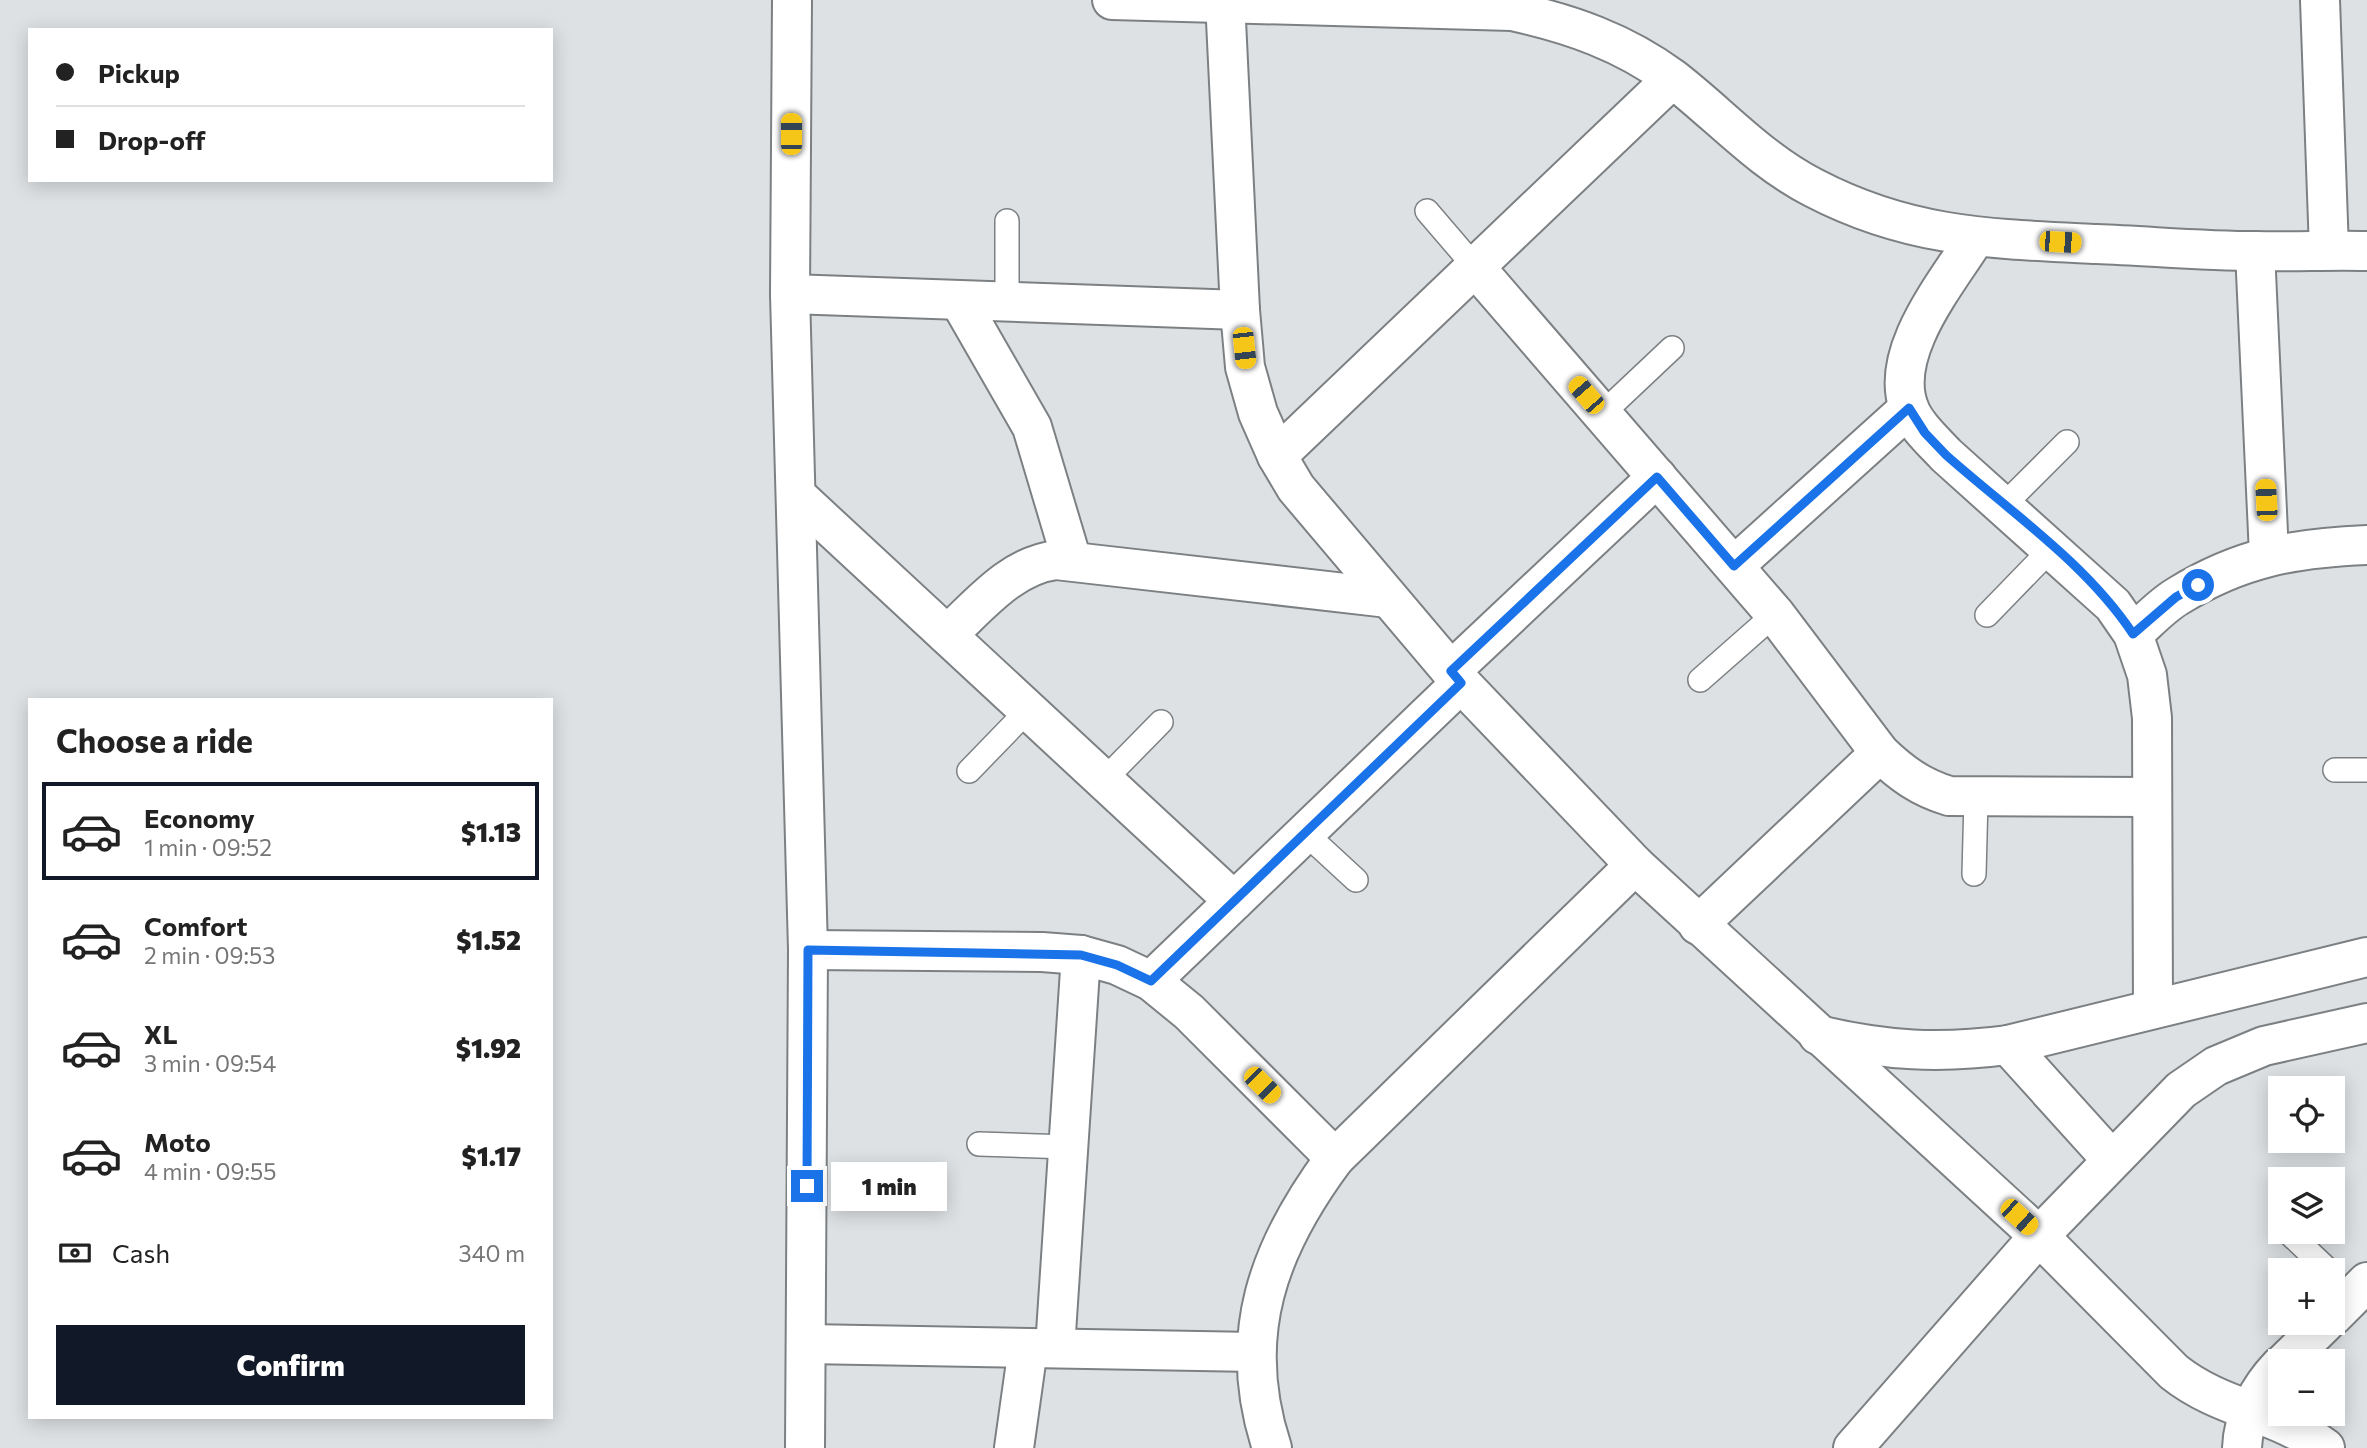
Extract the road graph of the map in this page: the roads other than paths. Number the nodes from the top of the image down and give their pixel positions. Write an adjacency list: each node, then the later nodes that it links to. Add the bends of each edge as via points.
1 (792, 0): 14 (street)
2 (1112, 0): 4 (street)
3 (2320, 0): 10 (street)
4 (1225, 1): 5 (street); 17 (street)
5 (1582, 12): 6 (street)
6 (1672, 79): 9 (street, via 1765,158 1812,188 1919,228); 13 (street)
7 (1427, 211): 13 (lane)
8 (1007, 221): 16 (lane)
9 (1975, 238): 11 (street); 19 (street, via 1917,330 1904,369)
10 (2329, 250): 11 (street); 12 (street)
11 (2255, 251): 28 (street)
12 (2367, 251)
13 (1475, 267): 20 (street); 22 (street)
14 (790, 294): 15 (street); 24 (street)
15 (959, 300): 16 (street); 29 (street, via 1032,427)
16 (1007, 302): 17 (street)
17 (1240, 310): 22 (street, via 1245,367)
18 (1672, 348): 20 (lane)
19 (1909, 408): 25 (street, via 1932,440); 30 (street)
20 (1602, 414): 23 (street)
21 (2067, 442): 25 (lane)
22 (1277, 456): 31 (street, via 1304,498)
23 (1657, 477): 30 (street); 36 (street)
24 (796, 495): 35 (street); 53 (street)
25 (2004, 505): 27 (street)
26 (2367, 545): 28 (street)
27 (2052, 548): 33 (lane); 34 (street, via 2113,604)
28 (2269, 555): 34 (street, via 2176,597)
29 (1072, 561): 31 (street); 35 (street, via 1040,562 1024,568)
30 (1734, 566): 32 (street)
31 (1388, 598): 36 (street)
32 (1775, 614): 37 (lane); 40 (street)
33 (1987, 615)
34 (2133, 634): 45 (street, via 2147,675)
35 (947, 635): 38 (street)
36 (1456, 677): 47 (street); 48 (street)
37 (1700, 680)
38 (1028, 710): 43 (lane); 44 (street)
39 (1161, 722): 44 (lane)
40 (1880, 753): 46 (street, via 1922,788); 52 (street)
41 (2335, 770): 42 (lane)
42 (2367, 770)
43 (969, 771)
44 (1104, 780): 51 (street)
45 (2152, 797): 46 (street); 57 (street)
46 (1976, 799): 49 (lane)
47 (1305, 832): 50 (lane); 51 (street)
48 (1635, 866): 52 (street); 63 (street)
49 (1974, 874)
50 (1356, 880)
51 (1234, 901): 56 (street)
52 (1699, 925): 59 (street)
53 (808, 950): 54 (street); 69 (street)
54 (1081, 955): 56 (street); 62 (street)
55 (2367, 957): 57 (street)
56 (1151, 981): 63 (street, via 1189,1012)
57 (2153, 1007): 60 (street)
58 (2362, 1031): 64 (street, via 2264,1046 2216,1066 2181,1090)
59 (1818, 1035): 60 (street, via 1912,1052); 65 (street)
60 (2008, 1045): 64 (street)
61 (979, 1144): 62 (lane)
62 (1068, 1147): 70 (street)
63 (1335, 1158): 72 (street, via 1304,1200 1279,1247 1262,1297)
64 (2111, 1158): 65 (street)
65 (2039, 1236): 74 (street, via 2174,1372 2196,1390); 75 (street)
66 (2300, 1244): 67 (lane)
67 (2314, 1258)
68 (2313, 1335): 71 (street)
69 (806, 1344): 70 (street); 76 (street)
70 (1042, 1348): 72 (street); 77 (street)
71 (2298, 1349)
72 (1255, 1352): 78 (street, via 1261,1415)
73 (2268, 1381): 74 (street)
74 (2250, 1411): 79 (street); 80 (street, via 2277,1419)
75 (1862, 1445)
76 (805, 1448)
77 (1014, 1448)
78 (1272, 1448)
79 (2242, 1448)
80 (2325, 1448)

